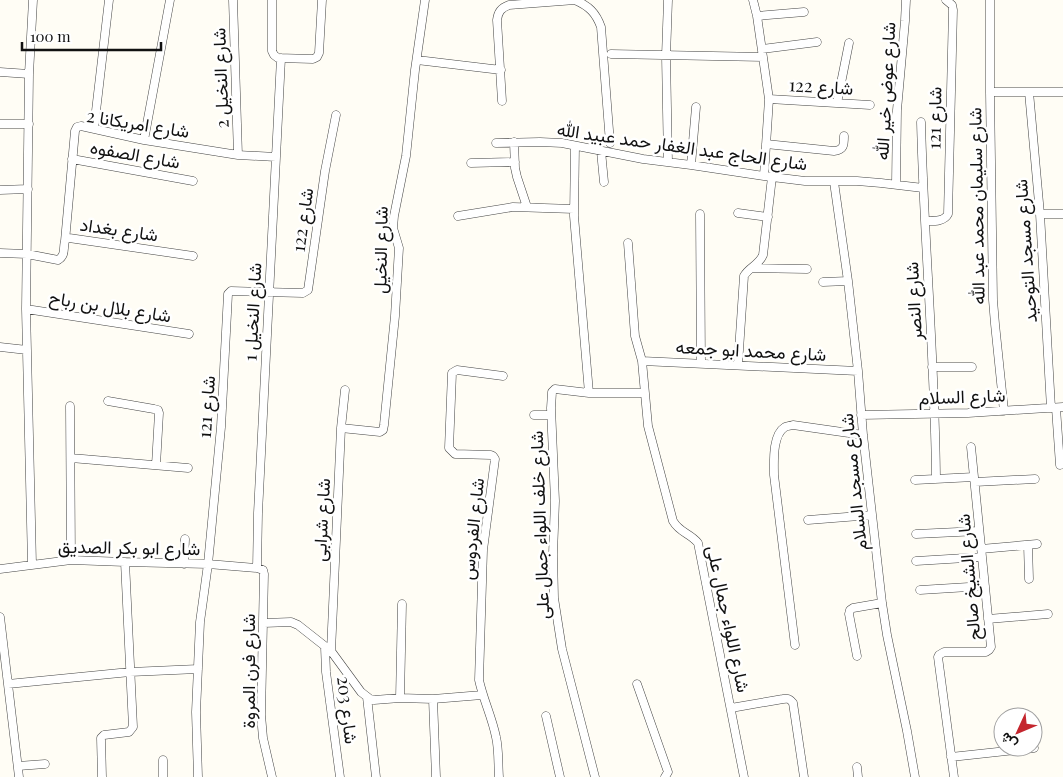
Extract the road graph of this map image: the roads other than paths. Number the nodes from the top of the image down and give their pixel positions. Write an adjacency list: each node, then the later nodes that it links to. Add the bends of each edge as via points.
1 (33, 0): 25 (street)
2 (109, 0): 38 (street)
3 (170, 0): 40 (street)
4 (233, 0): 47 (street, شارع النخيل 2)
5 (272, 0): 21 (street, via 272,51)
6 (322, 0): 21 (street, via 318,55 315,59)
7 (425, 0): 22 (street, شارع النخيل)
8 (668, 0): 19 (street)
9 (754, 0): 14 (street)
10 (906, 0): 58 (street, شارع عوض خير الله, via 896,110)
11 (946, 0): 70 (street, شارع 121, via 953,10 948,214 942,220)
12 (990, 0): 26 (street, شارع سليمان محمد عبد الله)
13 (804, 12): 14 (street)
14 (757, 16): 17 (street)
15 (817, 42): 17 (street)
16 (849, 43): 31 (street)
17 (762, 49): 20 (street)
18 (611, 54): 19 (street)
19 (666, 56): 20 (street); 51 (street)
20 (763, 57): 29 (street)
21 (281, 58): 48 (street, شارع النخيل 1)
22 (416, 60): 23 (street); 103 (street, شارع النخيل, via 406,156 394,216 393,228 399,248 384,426 380,432)
23 (501, 70): 30 (street); 43 (street, via 497,20 504,7 566,0 584,4 592,10 601,27)
24 (0, 72): 25 (street)
25 (29, 74): 37 (street)
26 (990, 92): 27 (street); 98 (street, شارع سليمان محمد عبد الله, via 993,300)
27 (1029, 92): 28 (street); 66 (street, شارع مسجد التوحيد)
28 (1063, 92)
29 (770, 99): 31 (street, شارع 122); 44 (street)
30 (502, 101)
31 (837, 102): 32 (street, شارع 122)
32 (870, 105)
33 (696, 107): 53 (street)
34 (336, 115): 80 (street, شارع 122, via 308,290)
35 (921, 122): 59 (street, شارع النصر)
36 (0, 124): 37 (street)
37 (29, 124): 60 (street)
38 (94, 128): 40 (street, شارع امريكانا 2); 49 (street, شارع امريكانا 2, via 77,127)
39 (844, 136): 44 (street, via 844,146 834,151)
40 (144, 140): 47 (street, شارع امريكانا 2)
41 (514, 142): 42 (street, شارع الحاج عبد الغفار حمد عبيد الله); 45 (street, شارع الحاج عبد الغفار حمد عبيد الله); 50 (street)
42 (496, 143)
43 (610, 144)
44 (766, 144): 54 (street)
45 (575, 146): 46 (street, شارع الحاج عبد الغفار حمد عبيد الله); 63 (street)
46 (601, 151): 51 (street, شارع الحاج عبد الغفار حمد عبيد الله); 56 (street)
47 (238, 155): 48 (street, شارع امريكانا 2)
48 (276, 157): 80 (street, شارع النخيل 1)
49 (72, 159): 55 (street, شارع الصفوه); 71 (street, شارع امريكانا 2)
50 (515, 162): 52 (street); 62 (street)
51 (668, 162): 53 (street, شارع الحاج عبد الغفار حمد عبيد الله)
52 (471, 164)
53 (691, 165): 54 (street, شارع الحاج عبد الغفار حمد عبيد الله)
54 (768, 177): 57 (street, شارع الحاج عبد الغفار حمد عبيد الله); 69 (street)
55 (193, 181)
56 (604, 182)
57 (834, 182): 58 (street, شارع الحاج عبد الغفار حمد عبيد الله); 78 (street, شارع مسجد السلام)
58 (896, 184): 59 (street, شارع الحاج عبد الغفار حمد عبيد الله)
59 (923, 188): 70 (street, شارع النصر)
60 (28, 189): 61 (street); 74 (street)
61 (0, 190)
62 (527, 207): 63 (street); 68 (street)
63 (574, 209): 93 (street)
64 (738, 213): 69 (street)
65 (700, 214): 86 (street)
66 (1040, 214): 67 (street); 97 (street, شارع مسجد التوحيد)
67 (1063, 214)
68 (458, 216)
69 (768, 217): 76 (street, via 763,255)
70 (925, 221): 88 (street, شارع النصر)
71 (64, 240): 74 (street, شارع بغداد, via 63,255 58,260); 75 (street, شارع بغداد, via 69,238)
72 (628, 243): 85 (street, شارع اللواء جمال على, via 635,336)
73 (0, 253): 74 (street)
74 (27, 254): 81 (street)
75 (193, 256)
76 (752, 268): 77 (street); 87 (street, via 744,276)
77 (807, 269)
78 (848, 281): 79 (street); 90 (street, شارع مسجد السلام)
79 (823, 282)
80 (269, 292): 127 (street, شارع 121, via 231,291 228,294 221,427); 128 (street, شارع النخيل 1)
81 (26, 310): 82 (street, شارع بلال بن رباح); 84 (street)
82 (189, 334)
83 (0, 348): 84 (street)
84 (27, 350): 125 (street)
85 (642, 361): 86 (street, شارع محمد ابو جمعه); 94 (street, شارع اللواء جمال على)
86 (701, 363): 87 (street, شارع محمد ابو جمعه)
87 (738, 366): 90 (street, شارع محمد ابو جمعه)
88 (932, 367): 89 (street); 99 (street, شارع النصر)
89 (972, 368)
90 (858, 371): 102 (street, شارع مسجد السلام)
91 (503, 376): 146 (street, شارع الفردوس, via 457,370 452,375 449,448 455,454 491,455 495,459 483,550)
92 (344, 390): 103 (street, شارع شرابى)
93 (588, 393): 94 (street, شارع خلف اللواء جمال على); 101 (street, شارع خلف اللواء جمال على, via 554,390)
94 (645, 393): 150 (street, شارع اللواء جمال على, via 648,426 673,521 676,527 698,543)
95 (108, 401): 107 (street, via 158,410)
96 (70, 406): 106 (street)
97 (1056, 408): 98 (street, شارع السلام); 108 (street, شارع مسجد التوحيد)
98 (1004, 411): 99 (street, شارع السلام)
99 (935, 413): 102 (street, شارع السلام); 110 (street, شارع النصر)
100 (534, 415): 101 (street)
101 (552, 415): 168 (street, شارع خلف اللواء جمال على, via 556,501 554,598 562,649)
102 (862, 415): 104 (street, شارع مسجد السلام)
103 (341, 428): 140 (street, شارع شرابى)
104 (863, 435): 114 (street, شارع مسجد السلام); 139 (street, via 793,425 785,427 776,442 774,475)
105 (971, 447): 112 (street, شارع الشيخ صالح)
106 (71, 458): 107 (street); 122 (street)
107 (156, 465): 109 (street)
108 (1060, 465)
109 (188, 468)
110 (936, 479): 111 (street); 112 (street)
111 (915, 480)
112 (974, 480): 113 (street); 116 (street, شارع الشيخ صالح)
113 (1035, 480)
114 (872, 515): 115 (street); 133 (street, شارع مسجد السلام)
115 (808, 520)
116 (979, 531): 117 (street); 121 (street, شارع الشيخ صالح)
117 (916, 534)
118 (185, 539): 126 (street)
119 (1037, 544): 120 (street)
120 (1028, 545): 121 (street); 130 (street)
121 (981, 553): 123 (street); 131 (street, شارع الشيخ صالح)
122 (71, 560): 124 (street, شارع ابو بكر الصديق); 125 (street, شارع ابو بكر الصديق)
123 (916, 561)
124 (125, 562): 126 (street, شارع ابو بكر الصديق); 143 (street)
125 (32, 564): 129 (street, شارع ابو بكر الصديق)
126 (184, 564): 127 (street, شارع ابو بكر الصديق)
127 (208, 564): 128 (street, شارع ابو بكر الصديق); 142 (street)
128 (257, 568): 138 (street, شارع فرن المروة, via 264,574)
129 (0, 569)
130 (1029, 579)
131 (985, 586): 132 (street); 137 (street, شارع الشيخ صالح)
132 (920, 590)
133 (882, 603): 141 (street, via 850,610); 173 (street, شارع مسجد السلام)
134 (402, 604): 148 (street)
135 (1048, 614): 137 (street)
136 (0, 617): 144 (street)
137 (988, 619): 153 (street, شارع الشيخ صالح, via 989,650 944,652 938,657)
138 (264, 623): 140 (street, via 295,623); 162 (street, شارع فرن المروة, via 261,714)
139 (795, 644)
140 (328, 649): 147 (street); 163 (street, شارع 203, via 326,672)
141 (857, 656)
142 (198, 669): 143 (street); 161 (street)
143 (130, 672): 144 (street); 159 (street, via 133,727 129,732 101,738)
144 (8, 684): 156 (street)
145 (638, 684): 169 (street, via 668,772)
146 (482, 695): 149 (street); 166 (street, شارع الفردوس, via 496,739)
147 (367, 697): 148 (street, via 374,700); 164 (street)
148 (400, 698): 149 (street)
149 (433, 699): 165 (street)
150 (731, 708): 170 (street, شارع اللواء جمال على); 171 (street, via 786,698 791,700)
151 (546, 716): 167 (street)
152 (993, 752): 153 (street)
153 (951, 757): 174 (street, شارع الشيخ صالح)
154 (163, 760): 160 (street)
155 (45, 764): 156 (street)
156 (18, 766): 158 (street)
157 (857, 767): 172 (street)
158 (19, 777)
159 (102, 777)
160 (163, 777)
161 (198, 777)
162 (272, 777)
163 (340, 777)
164 (376, 777)
165 (436, 777)
166 (499, 777)
167 (560, 777)
168 (595, 777)
169 (665, 777)
170 (744, 777)
171 (804, 777)
172 (858, 777)
173 (915, 777)
174 (954, 777)

